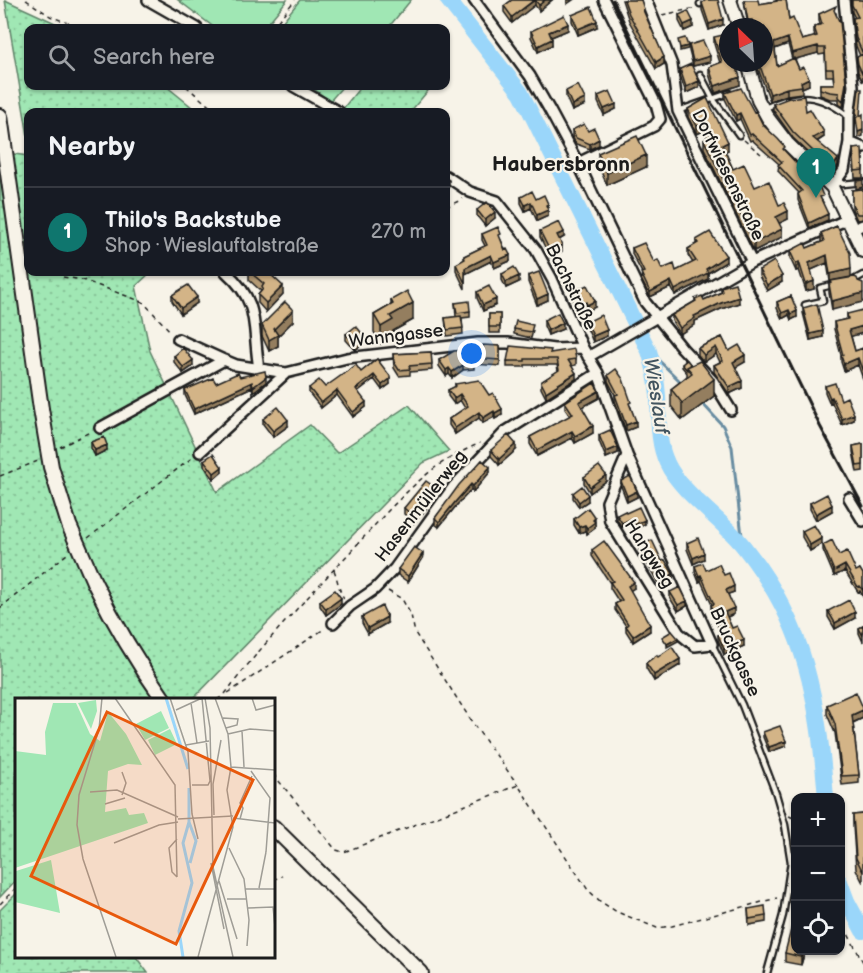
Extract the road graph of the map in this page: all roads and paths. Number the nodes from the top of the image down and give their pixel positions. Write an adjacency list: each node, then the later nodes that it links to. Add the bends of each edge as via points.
1 (26, 0): 13 (path)
2 (148, 0): 14 (street)
3 (295, 0): 15 (path)
4 (474, 0): 32 (street, via 530,76)
5 (604, 0): 32 (street, via 660,119 654,126)
6 (646, 0): 11 (street, Dorfwiesenstraße)
7 (708, 0): 10 (lane)
8 (730, 0): 12 (street)
9 (844, 0): 27 (street, via 854,86)
10 (700, 4): 11 (path)
11 (652, 17): 25 (street, Dorfwiesenstraße, via 672,65)
12 (736, 18)
13 (71, 24)
14 (189, 24)
15 (275, 24)
16 (748, 72): 24 (street, via 748,86)
17 (700, 74): 21 (lane)
18 (191, 90): 22 (path)
19 (300, 90): 23 (street)
20 (733, 92): 21 (lane)
21 (713, 99): 25 (lane); 28 (lane)
22 (211, 108)
23 (332, 108)
24 (763, 110): 27 (lane, via 788,98 805,97 825,101); 35 (street, via 787,143)
25 (678, 111): 40 (street, Dorfwiesenstraße)
26 (0, 116): 68 (main road, bridge, via 51,467 69,525 94,582 112,619)
27 (849, 117): 29 (street)
28 (739, 135): 31 (path)
29 (849, 142): 30 (street); 35 (street, via 844,170)
30 (863, 148)
31 (761, 154)
32 (578, 163): 45 (street)
33 (450, 179): 36 (street, Bachstraße)
34 (863, 182): 35 (lane)
35 (835, 184): 38 (street)
36 (470, 192): 37 (path); 47 (street, Bachstraße, via 497,201 536,250)
37 (450, 205)
38 (854, 225): 39 (street); 40 (street)
39 (863, 251)
40 (752, 262): 45 (street)
41 (863, 275): 44 (lane, via 820,288 823,301)
42 (230, 276): 49 (street, via 252,306)
43 (63, 277): 46 (path, via 83,280 142,302)
44 (805, 305)
45 (655, 318): 47 (street, via 622,338); 52 (street, via 713,381)
46 (178, 339): 48 (street, Wanngasse)
47 (585, 353): 50 (street, Wanngasse, via 508,342 478,343 347,358); 51 (street, Bruckgasse)
48 (224, 360): 49 (street, Wanngasse); 53 (street)
49 (259, 369): 50 (street, Wanngasse)
50 (286, 373): 55 (street, Wanngasse)
51 (598, 374): 56 (street, Bruckgasse); 62 (street, Hasenmüllerweg, via 505,432 454,486 395,568)
52 (731, 410)
53 (99, 428)
54 (485, 441): 61 (path, via 436,467 411,488)
55 (200, 452): 59 (path)
56 (627, 454): 66 (street, Bruckgasse); 66 (street, Hangweg, via 607,502 609,521 679,633 695,646)
57 (849, 498): 58 (street)
58 (863, 521)
59 (88, 538)
60 (70, 552): 64 (path)
61 (334, 570): 63 (path, via 338,590); 67 (path)
62 (375, 589): 63 (street, Hasenmüllerweg); 71 (path, via 402,599 415,633)
63 (350, 606): 65 (street, Hasenmüllerweg)
64 (0, 608)
65 (333, 623): 67 (path)
66 (712, 644): 76 (lane, Bruckgasse, via 742,705 782,815 791,862)
67 (225, 694): 69 (path)
68 (163, 698)
69 (220, 698)
70 (274, 775): 71 (path, via 326,840 344,852)
71 (518, 786): 76 (path, via 588,890 616,912 657,927 672,926)
72 (274, 828): 80 (main road)
73 (282, 876): 74 (path)
74 (274, 880)
75 (15, 889): 77 (path)
76 (786, 897): 81 (lane, Bruckgasse)
77 (0, 904)
78 (845, 928): 79 (path)
79 (863, 962)
80 (421, 973)
81 (767, 973)

